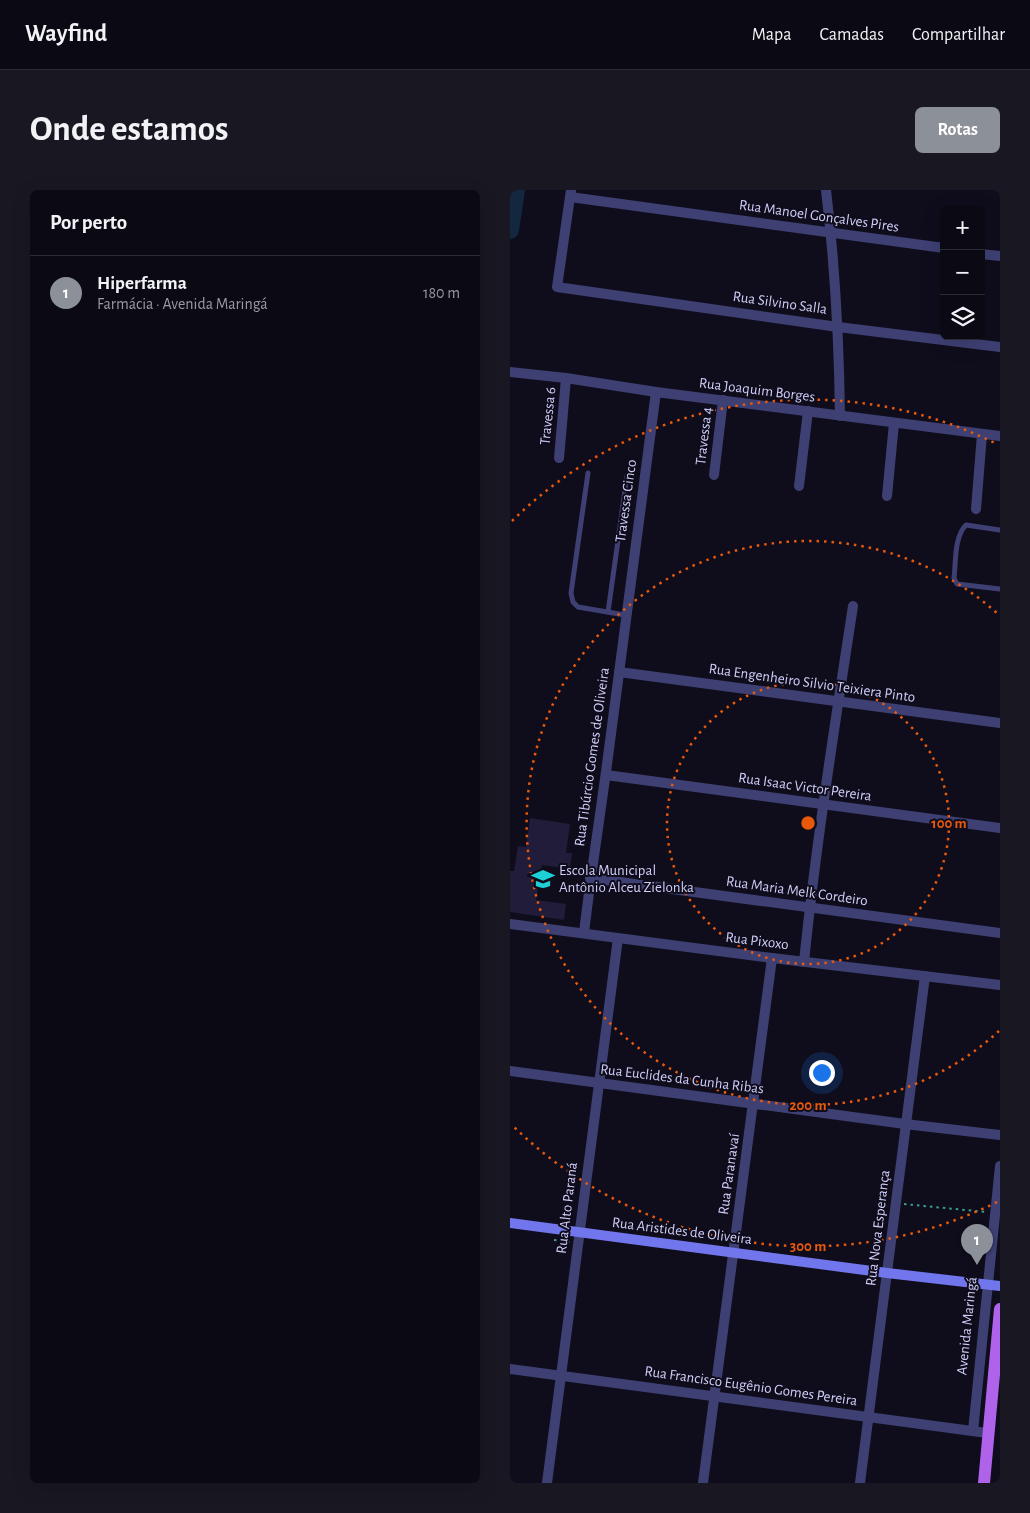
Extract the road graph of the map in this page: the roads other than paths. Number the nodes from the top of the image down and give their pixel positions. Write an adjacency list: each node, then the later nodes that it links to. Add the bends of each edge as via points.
1 (826, 190): 3 (street)
2 (571, 194): 3 (street, Rua Manoel Gonçalves Pires); 7 (street, Rua Silvino Salla, via 557,287)
3 (831, 232): 4 (street, Rua Manoel Gonçalves Pires); 7 (street)
4 (940, 247)
5 (985, 254): 6 (street)
6 (1000, 256)
7 (838, 327): 8 (street, Rua Silvino Salla); 14 (street)
8 (1000, 347)
9 (510, 372): 10 (street, Rua Joaquim Borges)
10 (566, 378): 11 (street, Rua Joaquim Borges); 18 (street, Travessa 6)
11 (656, 392): 12 (street, Rua Joaquim Borges); 29 (street, Travessa Cinco)
12 (723, 400): 13 (street, Rua Joaquim Borges); 20 (street, Travessa 4)
13 (808, 411): 14 (street, Rua Joaquim Borges); 22 (street)
14 (840, 416): 15 (street, Rua Joaquim Borges)
15 (894, 423): 16 (street, Rua Joaquim Borges); 23 (street)
16 (982, 434): 17 (street, Rua Joaquim Borges); 24 (street)
17 (1000, 436)
18 (558, 458)
19 (588, 472): 28 (lane, via 571,593 578,607)
20 (714, 475)
21 (627, 476): 28 (lane)
22 (799, 486)
23 (887, 496)
24 (976, 508)
25 (1000, 530): 26 (lane, via 966,525 961,530 954,578 957,584)
26 (1000, 589)
27 (853, 606): 31 (street)
28 (608, 612): 29 (lane)
29 (625, 615): 30 (street, Rua Tibúrcio Gomes de Oliveira)
30 (619, 672): 31 (street, Rua Engenheiro Silvio Teixiera Pinto); 33 (street, Rua Tibúrcio Gomes de Oliveira)
31 (838, 702): 32 (street, Rua Engenheiro Silvio Teixiera Pinto); 34 (street)
32 (1000, 723)
33 (606, 775): 34 (street, Rua Isaac Victor Pereira); 36 (street, Rua Tibúrcio Gomes de Oliveira)
34 (824, 804): 35 (street, Rua Isaac Victor Pereira); 37 (street)
35 (1000, 828)
36 (590, 878): 37 (street, Rua Maria Melk Cordeiro); 39 (street, Rua Tibúrcio Gomes de Oliveira)
37 (809, 908): 40 (street, Rua Maria Melk Cordeiro); 43 (street)
38 (510, 924): 39 (street, Rua Pixoxo)
39 (584, 933): 41 (street, Rua Pixoxo)
40 (1000, 933)
41 (618, 938): 42 (street, Rua Pixoxo); 47 (street, Rua Alto Paraná)
42 (772, 958): 43 (street, Rua Pixoxo); 48 (street, Rua Paranavaí)
43 (804, 962): 44 (street, Rua Pixoxo)
44 (925, 976): 45 (street, Rua Pixoxo); 49 (street, Rua Nova Esperança)
45 (1000, 985)
46 (510, 1071): 47 (street, Rua Euclides da Cunha Ribas)
47 (599, 1083): 48 (street, Rua Euclides da Cunha Ribas); 53 (street, Rua Alto Paraná)
48 (754, 1103): 49 (street, Rua Euclides da Cunha Ribas); 54 (street, Rua Paranavaí)
49 (904, 1124): 50 (street, Rua Euclides da Cunha Ribas); 55 (street, Rua Nova Esperança)
50 (1000, 1135)
51 (1000, 1166): 56 (street, Avenida Maringá)
52 (510, 1223): 53 (main road, Rua Aristides de Oliveira)
53 (579, 1233): 54 (main road, Rua Aristides de Oliveira); 61 (street, Rua Alto Paraná)
54 (734, 1252): 55 (main road, Rua Aristides de Oliveira); 63 (street, Rua Paranavaí)
55 (887, 1273): 56 (main road, Rua Aristides de Oliveira); 64 (street, Rua Nova Esperança)
56 (988, 1284): 57 (main road, Rua Aristides de Oliveira); 65 (street, Avenida Maringá)
57 (1000, 1286)
58 (1000, 1309): 60 (main road, Avenida Maringá)
59 (510, 1369): 61 (street, Rua Francisco Eugênio Gomes Pereira)
60 (994, 1375): 62 (main road); 66 (main road, Avenida Maringá)
61 (560, 1376): 63 (street, Rua Francisco Eugênio Gomes Pereira); 67 (street, Rua Alto Paraná)
62 (1000, 1390)
63 (715, 1396): 64 (street, Rua Francisco Eugênio Gomes Pereira); 68 (street, Rua Paranavaí)
64 (869, 1417): 65 (street, Rua Francisco Eugênio Gomes Pereira); 69 (street, Rua Nova Esperança)
65 (973, 1431): 66 (street, Rua Francisco Eugênio Gomes Pereira)
66 (987, 1433): 70 (main road, Avenida Maringá)
67 (547, 1483)
68 (703, 1483)
69 (860, 1483)
70 (984, 1483)

